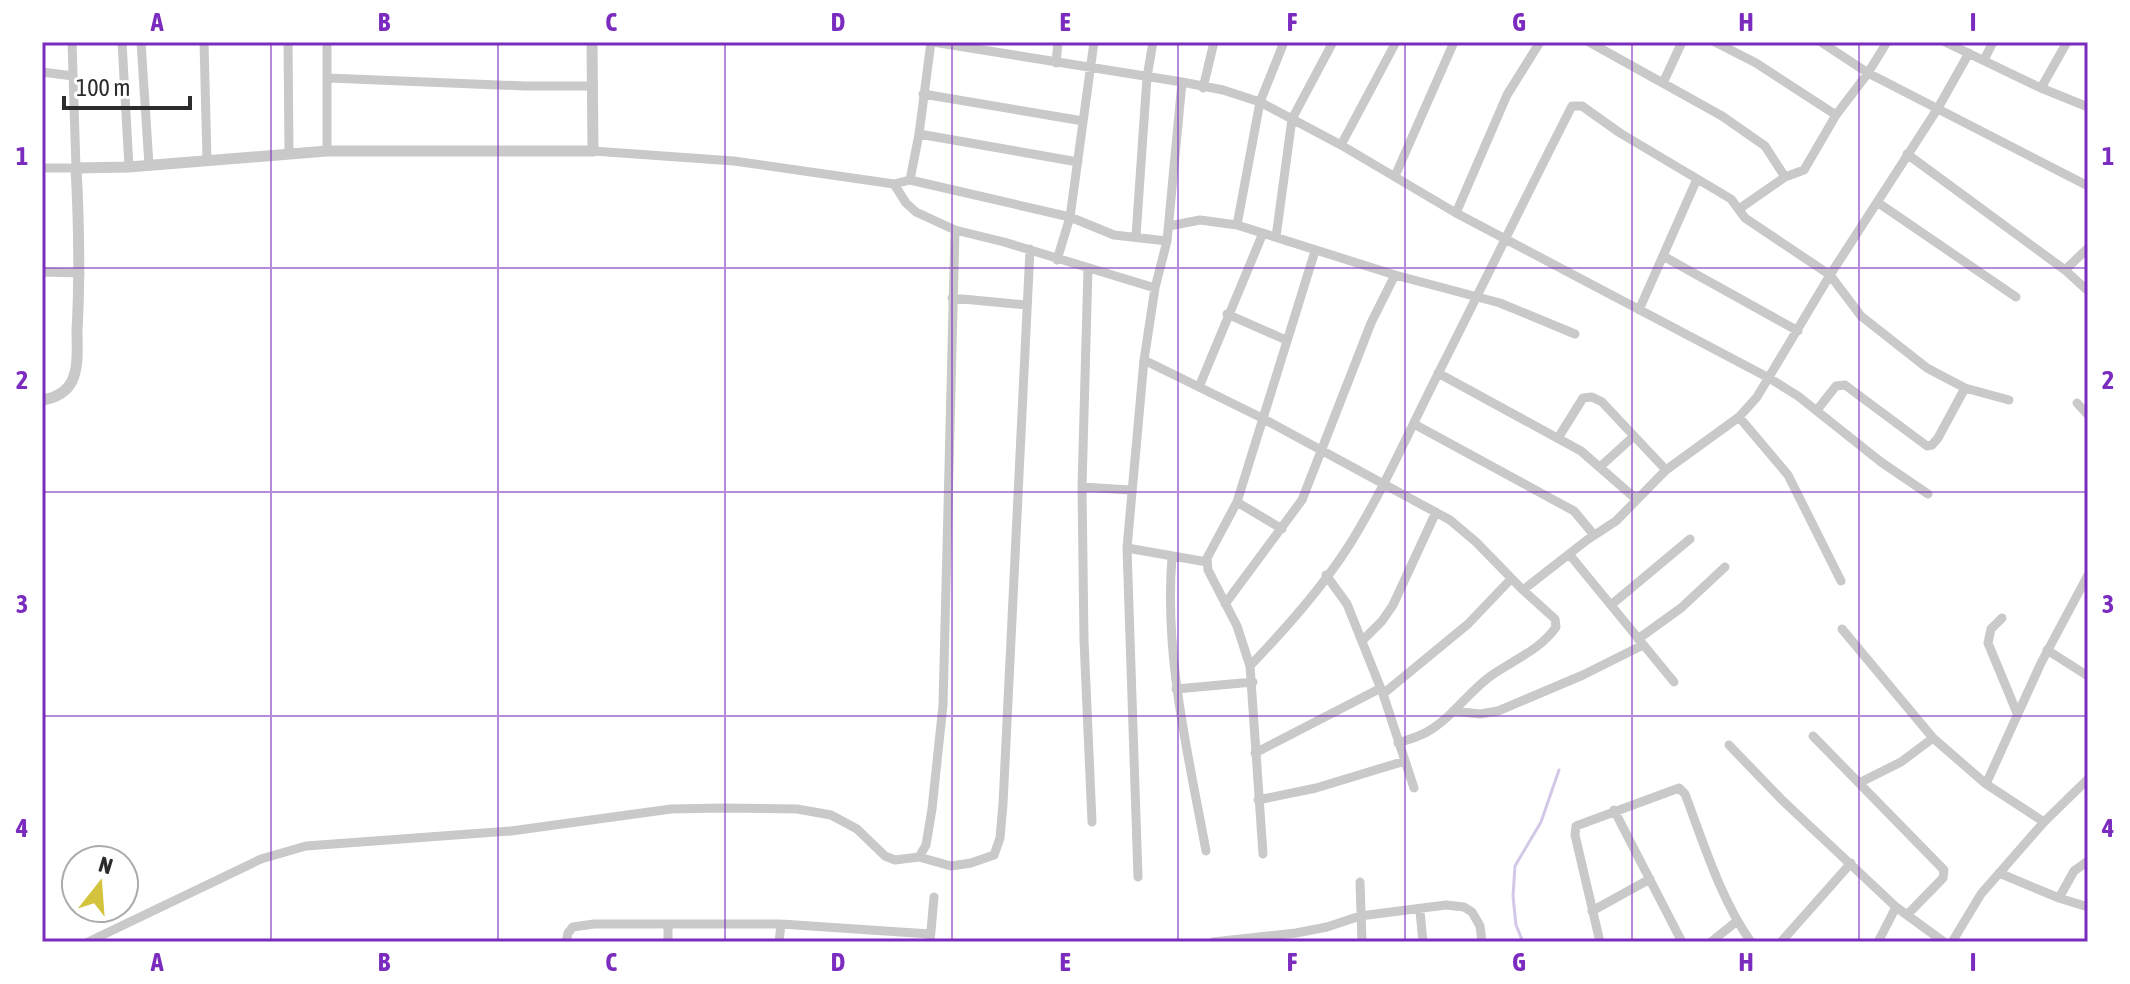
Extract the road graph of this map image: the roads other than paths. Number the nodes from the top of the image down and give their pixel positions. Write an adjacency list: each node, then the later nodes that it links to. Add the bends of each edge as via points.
1 (72, 42): 34 (street)
2 (122, 42): 58 (street)
3 (141, 42): 57 (street)
4 (204, 42): 55 (street)
5 (288, 42): 53 (street)
6 (327, 42): 36 (street)
7 (592, 42): 39 (street)
8 (932, 42): 30 (street); 42 (street)
9 (1058, 42): 30 (street)
10 (1094, 42): 31 (street)
11 (1153, 42): 35 (street)
12 (1214, 42): 40 (street)
13 (1284, 42): 43 (street)
14 (1333, 42): 47 (street)
15 (1396, 42): 50 (street)
16 (1454, 42): 61 (street)
17 (1540, 42): 69 (street, via 1507,95)
18 (1589, 42): 27 (street)
19 (1614, 42): 27 (street)
20 (1682, 42): 38 (street)
21 (1715, 42): 46 (street)
22 (1821, 42): 33 (street)
23 (1887, 42): 33 (street)
24 (1945, 42): 28 (street)
25 (1993, 42): 29 (street)
26 (2067, 42): 41 (street)
27 (1608, 53): 38 (street)
28 (1969, 53): 29 (street); 45 (street)
29 (1984, 60): 41 (street)
30 (1056, 63): 31 (street)
31 (1090, 69): 35 (street); 48 (street)
32 (42, 72): 34 (street)
33 (1868, 73): 45 (street); 46 (street)
34 (73, 76): 60 (street)
35 (1147, 77): 37 (street); 75 (street)
36 (329, 78): 39 (street); 51 (street)
37 (1182, 82): 40 (street); 72 (street)
38 (1663, 83): 62 (street, via 1765,146)
39 (592, 86): 52 (street)
40 (1203, 88): 43 (street)
41 (2041, 88): 44 (street)
42 (923, 94): 48 (street); 49 (street)
43 (1260, 102): 47 (street); 71 (street)
44 (2088, 107)
45 (1938, 108): 54 (street); 66 (street)
46 (1836, 115): 62 (street, via 1804,170)
47 (1292, 119): 50 (street); 76 (street)
48 (1083, 121): 56 (street)
49 (919, 134): 56 (street); 64 (street)
50 (1341, 145): 61 (street)
51 (327, 151): 52 (street); 53 (street)
52 (593, 151): 65 (street, via 734,161)
53 (289, 152): 55 (street)
54 (1907, 154): 67 (street); 85 (street)
55 (207, 160): 57 (street)
56 (1078, 162): 70 (street)
57 (149, 165): 58 (street)
58 (129, 167): 60 (street)
59 (42, 168): 60 (street)
60 (76, 168): 87 (street)
61 (1395, 176): 69 (street)
62 (1785, 177): 68 (street)
63 (1697, 179): 68 (street); 77 (street, via 1576,104); 82 (street)
64 (910, 180): 65 (street); 70 (street)
65 (894, 184): 73 (street, via 916,212)
66 (2088, 186)
67 (1877, 202): 89 (street); 93 (street)
68 (1739, 209): 89 (street)
69 (1456, 213): 77 (street)
70 (1070, 217): 75 (street, via 1114,235); 83 (street)
71 (1237, 225): 72 (street, via 1200,220); 74 (street)
72 (1169, 226): 78 (street)
73 (955, 230): 80 (street); 94 (street)
74 (1263, 233): 76 (street); 97 (street)
75 (1136, 236): 78 (street)
76 (1276, 237): 81 (street)
77 (1504, 239): 92 (street); 96 (street)
78 (1167, 241): 90 (street)
79 (2088, 248): 85 (street)
80 (1030, 249): 83 (street); 95 (street)
81 (1315, 251): 88 (street); 100 (street)
82 (1663, 256): 96 (street); 98 (street)
83 (1057, 260): 84 (street)
84 (1088, 268): 90 (street); 120 (street)
85 (2065, 270): 91 (street)
86 (42, 272): 87 (street)
87 (80, 273): 106 (street, via 75,374 65,391)
88 (1395, 275): 92 (street); 116 (street)
89 (1830, 275): 98 (street); 105 (street, via 1871,325 1927,368)
90 (1155, 288): 101 (street)
91 (2088, 291)
92 (1478, 297): 99 (street); 102 (street)
93 (2016, 297)
94 (952, 298): 95 (street); 171 (street, via 943,705 932,809)
95 (1026, 305): 171 (street, via 1000,838 994,855 971,863 951,866)
96 (1639, 310): 103 (street)
97 (1227, 314): 100 (street); 104 (street)
98 (1798, 331): 103 (street)
99 (1575, 334)
100 (1286, 340): 112 (street)
101 (1144, 360): 104 (street); 121 (street)
102 (1438, 373): 113 (street); 115 (street)
103 (1769, 378): 109 (street); 111 (street)
104 (1199, 387): 112 (street)
105 (1965, 388): 107 (street); 109 (street, via 1938,438 1927,446 1845,385 1836,386)
106 (42, 400)
107 (2009, 400)
108 (2077, 403): 110 (street)
109 (1817, 410): 122 (street)
110 (2088, 415)
111 (1739, 417): 118 (street); 137 (street, via 1788,475)
112 (1262, 418): 116 (street); 124 (street)
113 (1414, 424): 119 (street); 127 (street, via 1574,511)
114 (1634, 436): 115 (street, via 1602,402 1586,397); 117 (street); 118 (street)
115 (1558, 438): 117 (street)
116 (1323, 450): 119 (street); 126 (street, via 1302,500)
117 (1601, 466): 123 (street)
118 (1666, 470): 123 (street)
119 (1383, 485): 125 (street); 134 (street)
120 (1082, 487): 121 (street); 167 (street)
121 (1130, 490): 129 (street)
122 (1928, 494)
123 (1636, 499): 127 (street)
124 (1237, 502): 126 (street); 132 (street)
125 (1436, 512): 136 (street, via 1476,542); 144 (street, via 1393,605)
126 (1282, 529): 140 (street)
127 (1594, 535): 130 (street)
128 (1690, 539): 141 (street)
129 (1127, 548): 131 (street); 175 (street)
130 (1569, 554): 138 (street); 141 (street)
131 (1172, 557): 132 (street); 151 (street, via 1169,614)
132 (1207, 562): 140 (street)
133 (1725, 567): 145 (street)
134 (1326, 575): 144 (street, via 1345,600); 147 (street)
135 (2088, 575): 139 (street)
136 (1511, 579): 138 (street); 152 (street, via 1468,624)
137 (1841, 581)
138 (1523, 590): 153 (street, via 1555,619 1556,627)
139 (2084, 592): 146 (street)
140 (1225, 604): 147 (street)
141 (1611, 605): 145 (street)
142 (2002, 618): 154 (street, via 1991,629 1988,643)
143 (1842, 629): 156 (street)
144 (1362, 641): 152 (street)
145 (1641, 642): 150 (street); 153 (street, via 1583,675 1498,711)
146 (2047, 650): 148 (street); 154 (street)
147 (1250, 666): 149 (street)
148 (2088, 676)
149 (1253, 682): 151 (street); 159 (street)
150 (1674, 682)
151 (1176, 689): 169 (street)
152 (1382, 691): 157 (street); 159 (street)
153 (1453, 711): 157 (street, via 1427,732)
154 (2017, 713): 163 (street)
155 (1813, 736): 162 (street)
156 (1933, 738): 162 (street); 163 (street)
157 (1398, 743): 160 (street)
158 (1729, 745): 173 (street)
159 (1255, 753): 165 (street)
160 (1405, 761): 164 (street); 165 (street)
161 (2088, 779): 168 (street)
162 (1859, 783): 184 (street, via 1944,870 1943,878)
163 (1986, 784): 168 (street)
164 (1414, 788)
165 (1258, 800): 170 (street)
166 (1614, 810): 176 (street); 183 (street, via 1575,830); 186 (street, via 1683,789)
167 (1092, 822)
168 (2044, 822): 174 (street)
169 (1206, 851)
170 (1263, 854)
171 (919, 857): 191 (street, via 895,860 845,820 797,809 671,809 511,831 331,843 272,854)
172 (2088, 861): 179 (street, via 2074,871)
173 (1851, 863): 180 (street); 203 (street)
174 (1999, 873): 179 (street); 206 (street)
175 (1138, 877)
176 (1650, 879): 183 (street); 200 (street)
177 (1360, 882): 185 (street)
178 (934, 897): 189 (street)
179 (2059, 898): 181 (street)
180 (1896, 907): 184 (street); 204 (street)
181 (2088, 907)
182 (1420, 911): 185 (street); 197 (street); 198 (street, via 1464,907 1476,918)
183 (1592, 911): 199 (street)
184 (1907, 915): 205 (street)
185 (1360, 916): 190 (street); 196 (street)
186 (1737, 921): 201 (street); 202 (street)
187 (668, 924): 188 (street); 192 (street, via 583,925 573,927); 193 (street)
188 (781, 924): 189 (street); 194 (street)
189 (930, 938)
190 (1281, 938): 195 (street)
191 (88, 942)
192 (566, 942)
193 (668, 942)
194 (779, 942)
195 (1213, 942)
196 (1362, 942)
197 (1423, 942)
198 (1482, 942)
199 (1600, 942)
200 (1682, 942)
201 (1711, 942)
202 (1751, 942)
203 (1781, 942)
204 (1878, 942)
205 (1944, 942)
206 (1952, 942)

